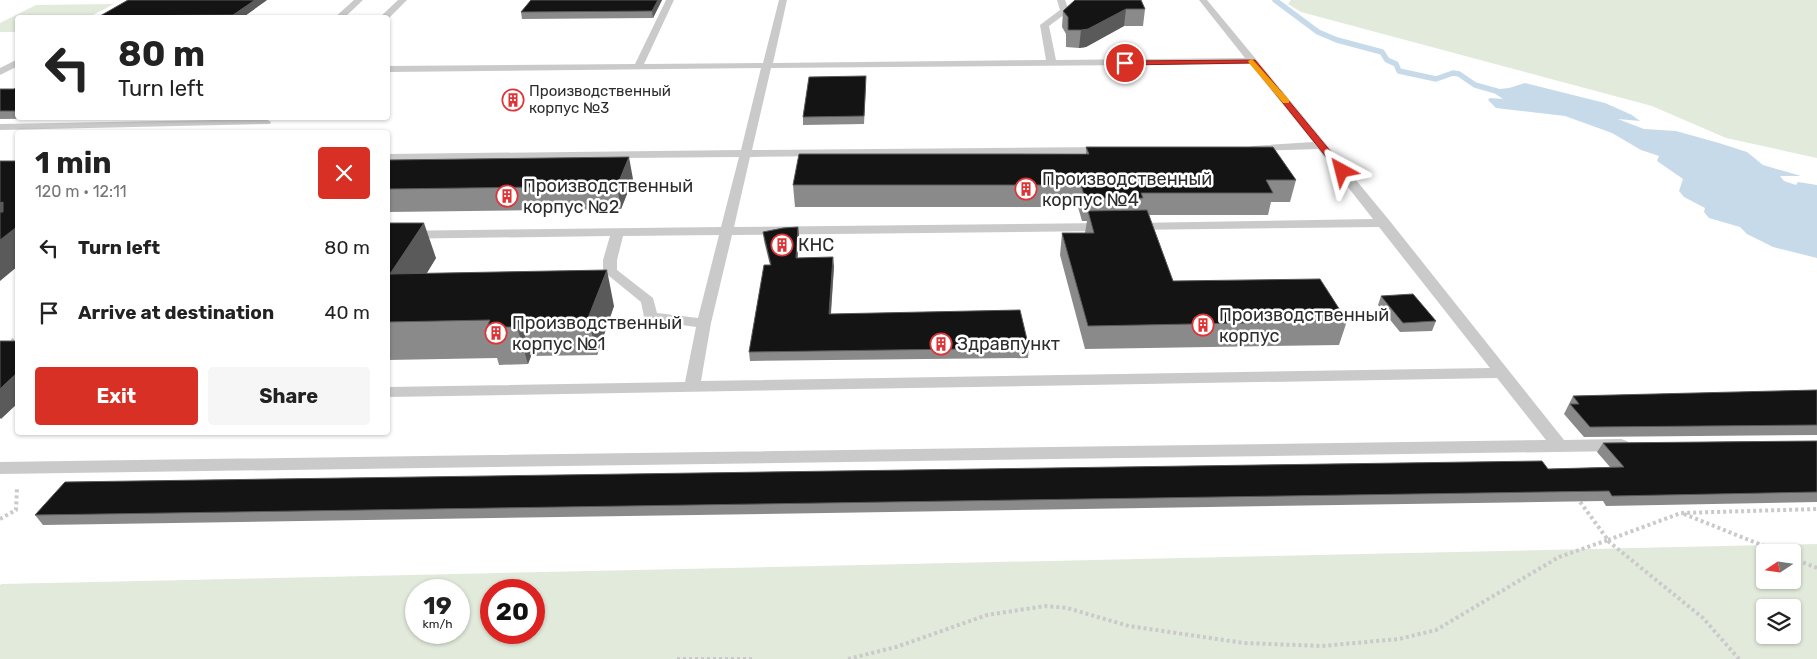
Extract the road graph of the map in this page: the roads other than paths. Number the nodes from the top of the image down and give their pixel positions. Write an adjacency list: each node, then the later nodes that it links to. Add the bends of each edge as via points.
1 (359, 0): 7 (lane)
2 (403, 0): 8 (lane)
3 (670, 0): 13 (lane)
4 (783, 0): 12 (lane)
5 (1061, 0): 11 (lane, via 1065,11 1044,25)
6 (1203, 0): 9 (lane)
7 (342, 15)
8 (386, 15)
9 (1253, 61): 11 (lane); 21 (lane)
10 (15, 64): 15 (lane)
11 (1052, 64): 12 (lane)
12 (768, 66): 13 (lane); 24 (lane)
13 (638, 67): 14 (lane)
14 (390, 70)
15 (0, 73): 16 (lane)
16 (15, 74)
17 (208, 120): 18 (lane); 19 (lane)
18 (268, 120): 20 (lane)
19 (0, 127)
20 (256, 130)
21 (1322, 145): 22 (lane); 26 (lane)
22 (1242, 149)
23 (1114, 150): 24 (lane)
24 (745, 152): 25 (lane); 27 (lane)
25 (390, 157)
26 (1384, 223): 27 (lane); 31 (lane)
27 (726, 231): 28 (lane); 30 (lane)
28 (618, 232): 29 (lane); 30 (lane, via 610,271 648,301 649,314)
29 (390, 235)
30 (704, 323): 32 (lane)
31 (1502, 373): 32 (lane); 35 (lane)
32 (692, 388): 33 (lane)
33 (390, 392)
34 (1638, 444): 35 (lane)
35 (1559, 445): 36 (lane)
36 (0, 468)

